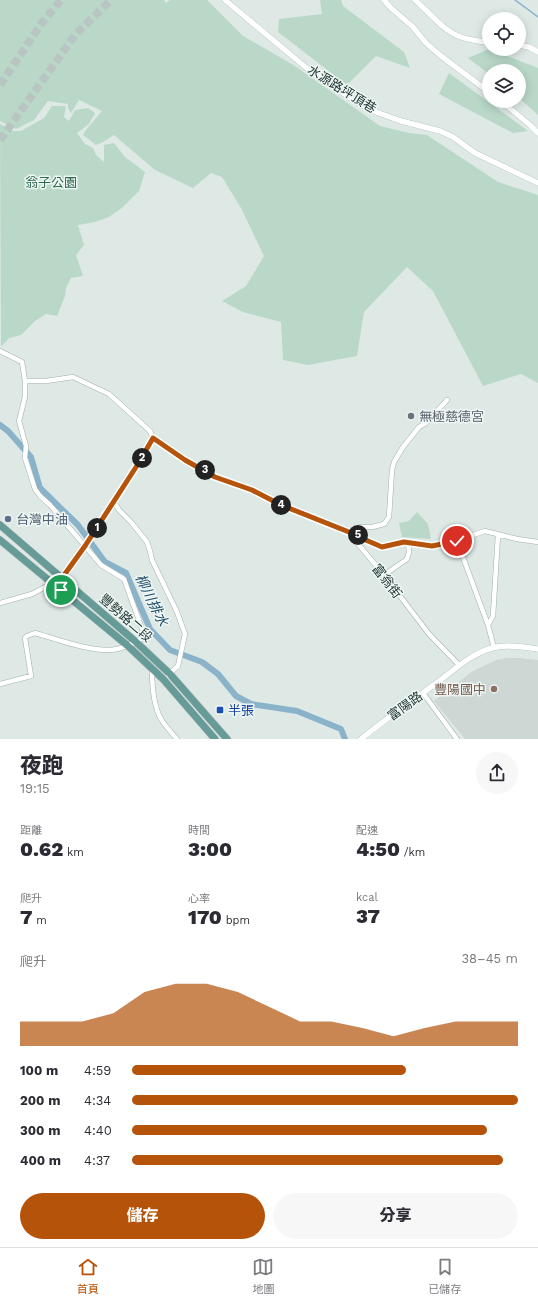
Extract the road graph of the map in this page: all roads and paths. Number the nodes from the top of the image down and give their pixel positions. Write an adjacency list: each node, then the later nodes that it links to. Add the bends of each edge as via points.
1 (225, 0): 10 (street, 水源路坪頂巷, via 309,70 352,99 376,112 440,131 475,153)
2 (384, 0): 7 (street, via 426,43)
3 (415, 0): 4 (street, via 440,24 461,37)
4 (482, 41)
5 (526, 46): 6 (street)
6 (538, 52)
7 (482, 87)
8 (509, 108): 9 (street)
9 (538, 133)
10 (538, 183)
11 (0, 351): 12 (street, via 22,362)
12 (25, 381): 14 (street, 富翁街, via 73,377 100,389 150,431); 23 (street, via 25,397 19,421 26,446 25,458 35,489)
13 (447, 400): 17 (street, via 419,427 394,462 389,517 384,524 360,527)
14 (153, 438): 15 (street); 17 (street, 富翁街, via 215,477 252,490 281,505)
15 (114, 502): 23 (street); 35 (street, via 147,542 152,560 185,634 178,666)
16 (0, 525): 25 (main road, 豐勢路二段)
17 (348, 532): 21 (street, via 382,547); 24 (street, 富翁街)
18 (498, 535): 20 (street, via 485,531); 22 (street); 28 (street, via 493,616)
19 (0, 540): 26 (main road, 豐勢路二段)
20 (457, 541): 21 (street, via 432,546); 28 (street)
21 (408, 542): 24 (street, via 407,559)
22 (538, 542)
23 (86, 544): 25 (street); 29 (street, via 101,565 124,579 145,637)
24 (384, 575): 33 (street, 富翁街, via 429,634)
25 (62, 578): 26 (street); 29 (main road, 豐勢路二段)
26 (52, 584): 27 (street, via 32,594); 30 (main road, 豐勢路二段)
27 (0, 603)
28 (488, 625): 31 (street)
29 (136, 642): 30 (street); 35 (main road, 豐勢路二段)
30 (128, 646): 34 (main road, 豐勢路二段); 37 (street, via 114,650 90,648 35,633 25,638 31,676)
31 (494, 648): 32 (street, 富陽路); 33 (street, 富陽路, via 477,654)
32 (538, 649)
33 (459, 665): 38 (street, 富陽路)
34 (152, 669): 36 (main road, 豐勢路二段); 39 (street, via 158,712 161,720)
35 (170, 674): 36 (street); 41 (main road, 豐勢路二段)
36 (163, 679): 40 (main road, 豐勢路二段)
37 (0, 684)
38 (423, 693): 42 (street, 富陽路); 43 (street)
39 (178, 739)
40 (215, 739)
41 (227, 739)
42 (361, 739)
43 (457, 739)

